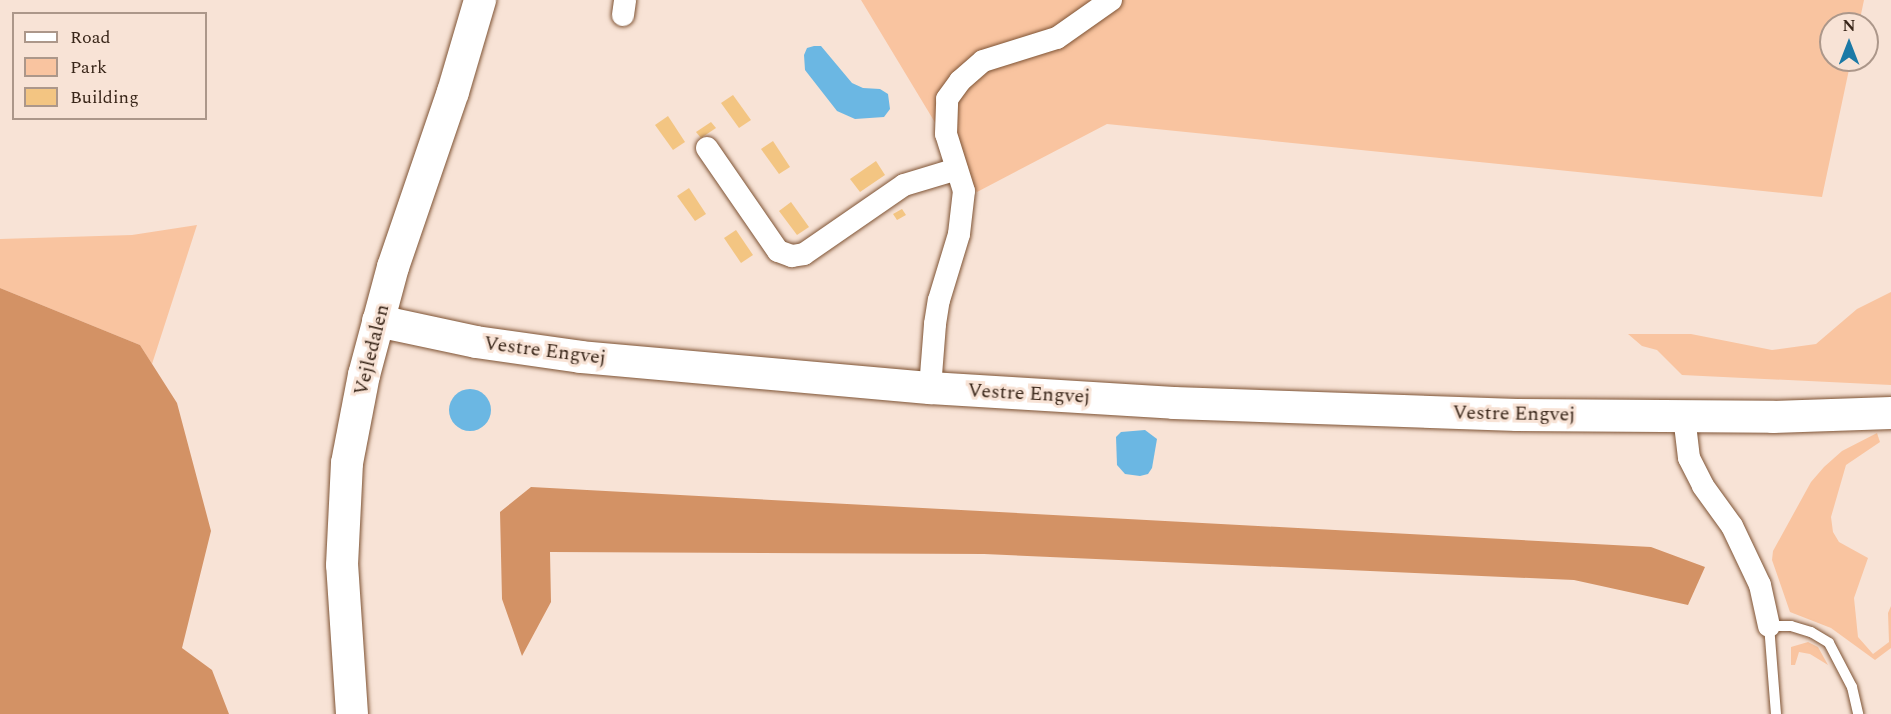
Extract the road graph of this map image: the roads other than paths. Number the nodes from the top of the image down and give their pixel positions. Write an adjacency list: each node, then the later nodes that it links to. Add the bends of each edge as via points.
1 (480, 0): 5 (street, Vejledalen)
2 (1111, 0): 4 (street, via 1057,38 983,61 960,81 947,99 946,134)
3 (707, 148): 4 (street, via 778,251 792,255 804,254 904,185)
4 (957, 169): 6 (street, via 964,191 959,234 939,300)
5 (378, 321): 6 (street, Vestre Engvej, via 476,342 581,357); 10 (street, Vejledalen, via 347,463 342,565)
6 (930, 388): 8 (street, Vestre Engvej, via 1186,403 1517,415)
7 (1891, 413): 8 (street, Vestre Engvej)
8 (1684, 416): 9 (street, via 1689,458 1703,486 1732,526 1760,585)
9 (1769, 626): 11 (lane); 12 (lane, via 1791,626 1829,643 1852,687)
10 (352, 714)
11 (1776, 714)
12 (1858, 714)

